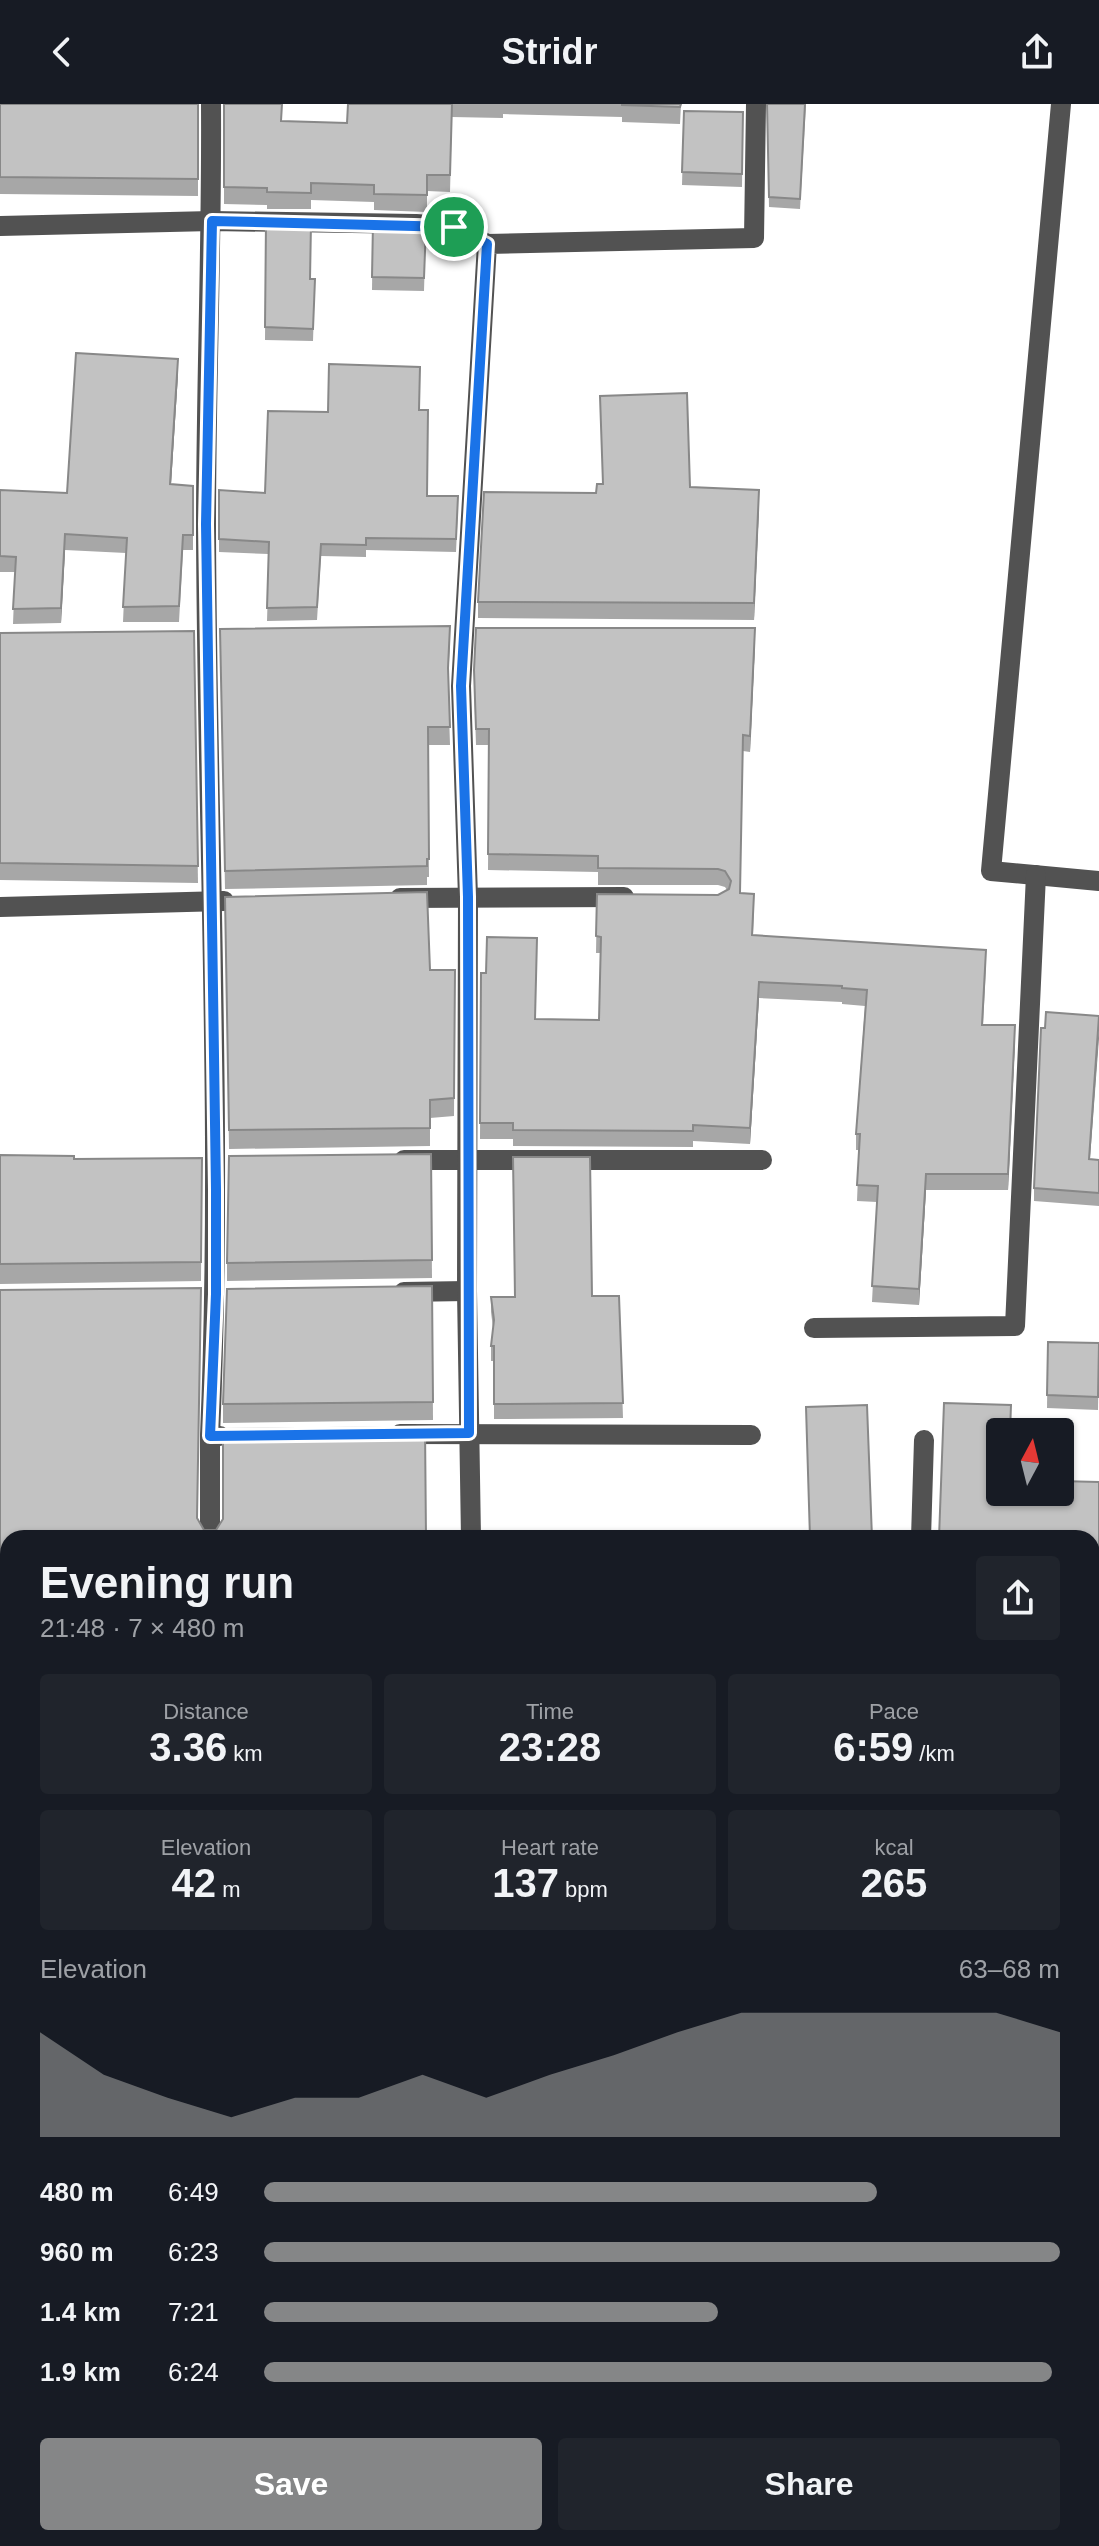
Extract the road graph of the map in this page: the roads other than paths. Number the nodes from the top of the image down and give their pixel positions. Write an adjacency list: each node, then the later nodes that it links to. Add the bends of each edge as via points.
1 (211, 104): 4 (street)
2 (756, 104): 6 (street, via 754,238)
3 (1061, 104): 7 (street, via 991,871)
4 (212, 221): 5 (street); 6 (street, via 454,227); 12 (street, via 206,524)
5 (0, 226)
6 (487, 244): 9 (street, via 461,686)
7 (1036, 875): 8 (street); 20 (street, via 1015,1326)
8 (1099, 881)
9 (468, 897): 10 (street); 11 (street); 15 (street)
10 (640, 897)
11 (378, 898)
12 (212, 901): 13 (street); 14 (street); 24 (street, via 217,1163)
13 (242, 901)
14 (0, 907)
15 (468, 1159): 16 (street); 17 (street); 18 (street)
16 (389, 1160)
17 (762, 1160)
18 (467, 1291): 19 (street); 21 (street)
19 (389, 1292)
20 (814, 1328)
21 (469, 1433): 22 (street); 23 (street); 28 (street)
22 (377, 1434)
23 (751, 1435)
24 (210, 1436): 25 (street); 27 (street)
25 (240, 1436)
26 (924, 1440): 29 (street)
27 (210, 1530)
28 (471, 1530)
29 (921, 1530)

